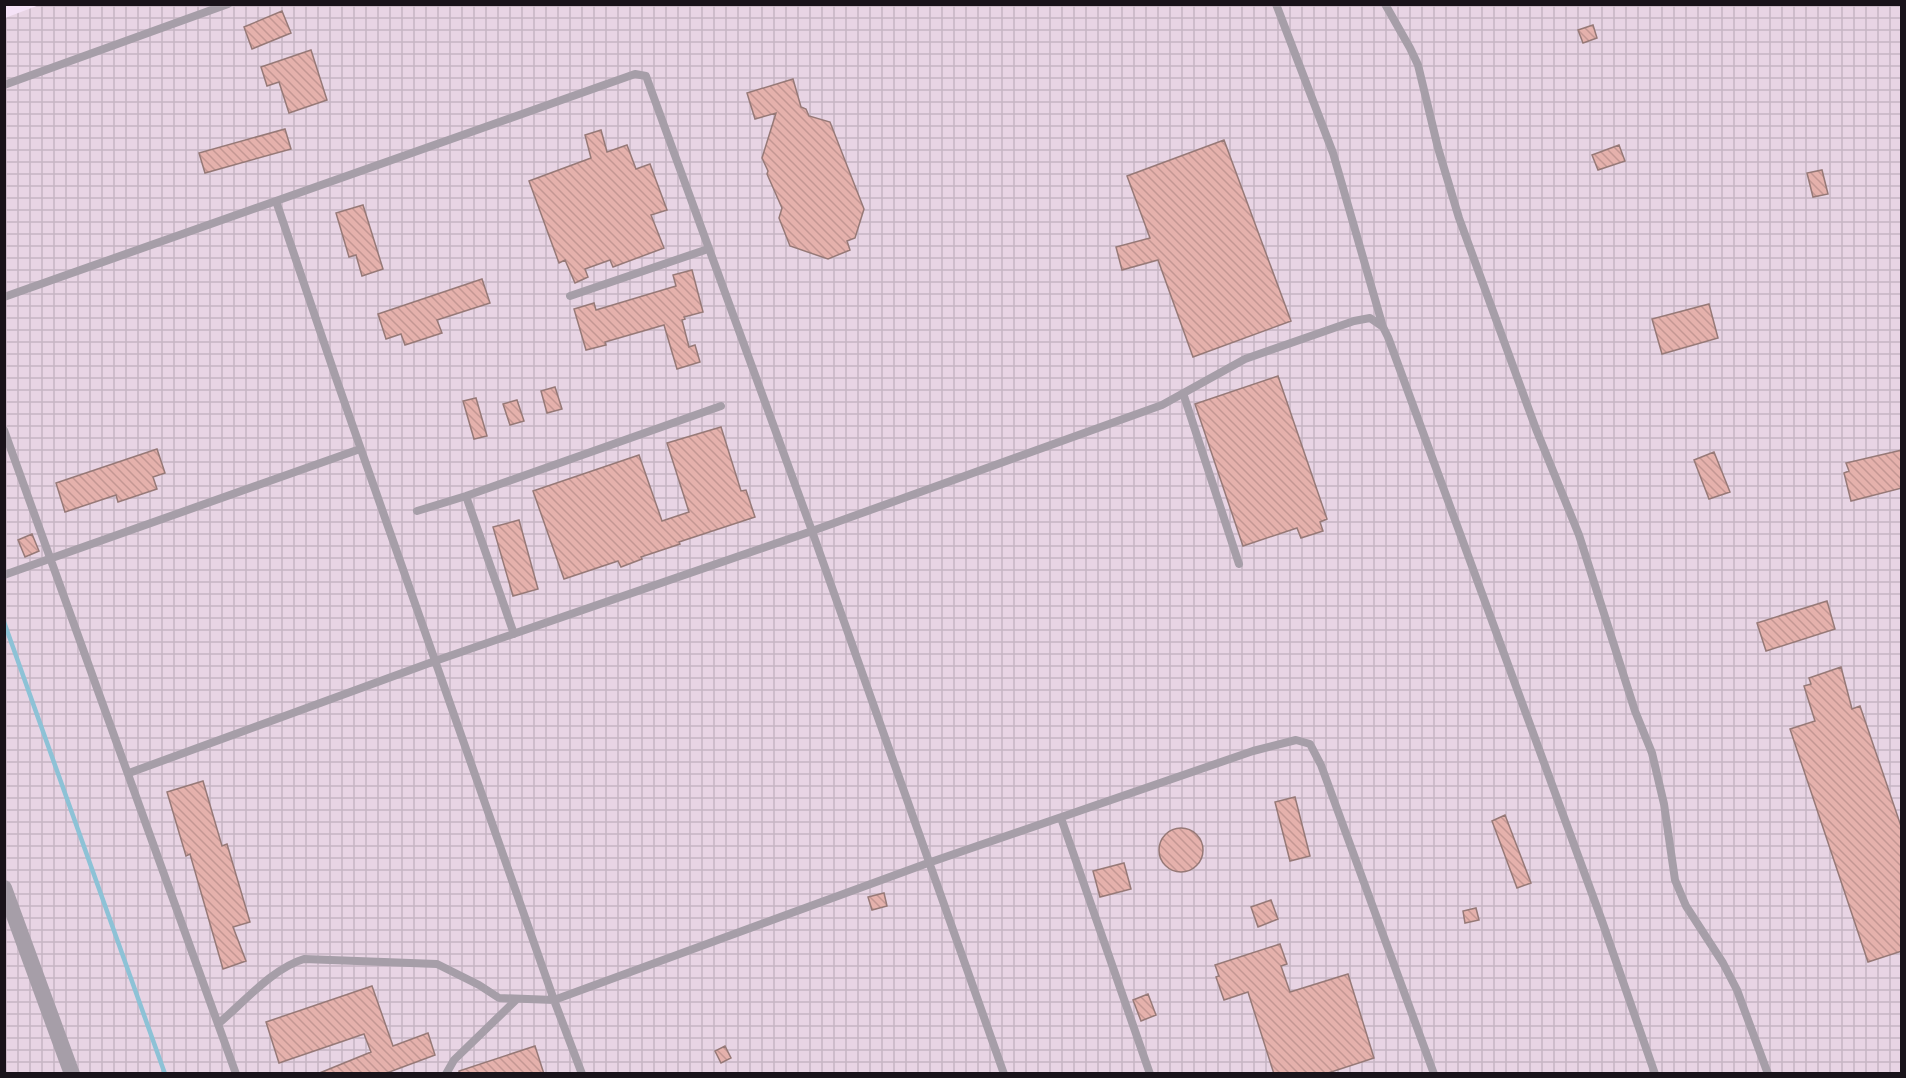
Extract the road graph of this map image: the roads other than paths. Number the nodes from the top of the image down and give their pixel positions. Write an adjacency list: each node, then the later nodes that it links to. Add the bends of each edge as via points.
1 (228, 4): 4 (lane)
2 (1276, 4): 9 (lane, via 1333,153)
3 (1385, 4): 37 (lane, via 1418,65 1460,218 1536,429 1579,535 1652,753 1675,880 1686,906 1737,990)
4 (4, 85)
5 (276, 201): 6 (lane, via 635,74 646,76 651,87); 8 (lane); 13 (lane)
6 (708, 249): 7 (lane); 16 (lane)
7 (570, 296)
8 (4, 297)
9 (1383, 327): 10 (lane, via 1370,318 1354,321 1245,359); 36 (lane)
10 (1183, 393): 16 (lane, via 1162,405); 18 (lane)
11 (721, 406): 14 (lane)
12 (4, 430): 17 (lane)
13 (360, 449): 17 (lane); 21 (lane)
14 (466, 496): 15 (lane); 20 (lane)
15 (417, 511)
16 (812, 531): 20 (lane); 24 (lane)
17 (51, 559): 19 (lane); 22 (lane)
18 (1239, 564)
19 (4, 575)
20 (514, 634): 21 (lane)
21 (435, 661): 22 (lane); 27 (lane)
22 (129, 773): 28 (lane)
23 (1061, 818): 24 (lane); 34 (lane); 35 (lane, via 1253,752 1296,740 1310,744)
24 (928, 863): 27 (lane); 33 (lane)
25 (4, 888): 29 (street)
26 (516, 1000): 27 (lane); 28 (lane, via 499,998 437,964 304,959 278,972); 31 (lane, via 454,1060)
27 (554, 1000): 32 (lane)
28 (218, 1024): 30 (lane)
29 (72, 1074)
30 (236, 1074)
31 (446, 1074)
32 (582, 1074)
33 (1004, 1074)
34 (1150, 1074)
35 (1434, 1074)
36 (1655, 1074)
37 (1768, 1074)

